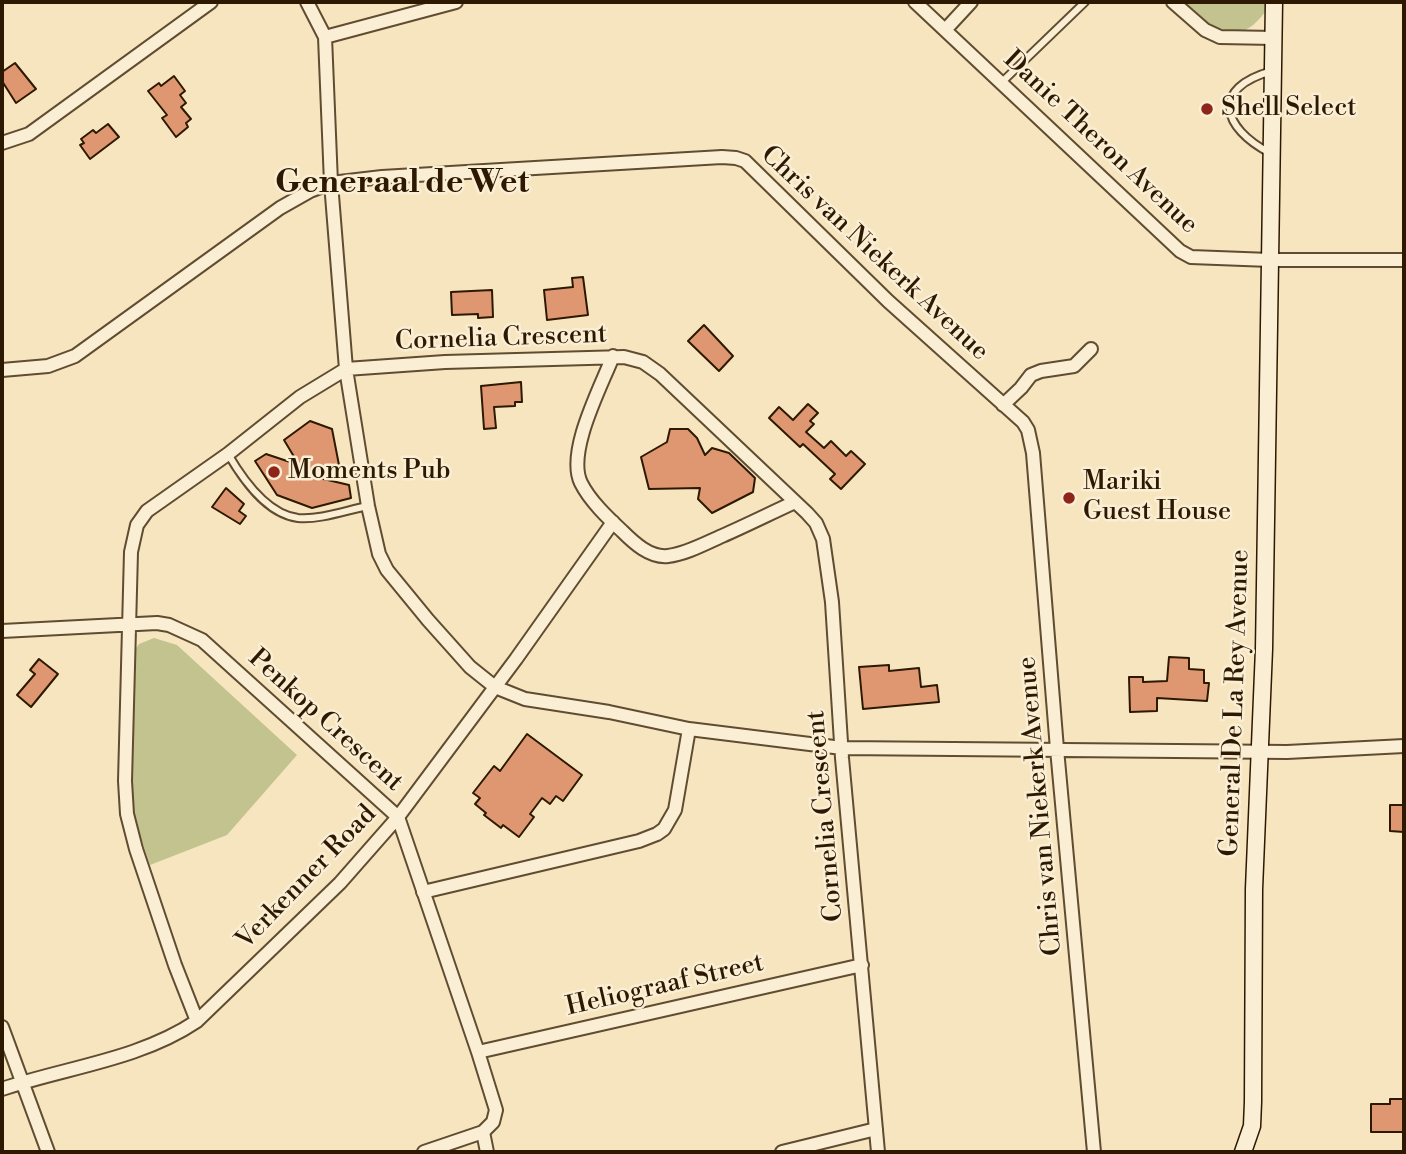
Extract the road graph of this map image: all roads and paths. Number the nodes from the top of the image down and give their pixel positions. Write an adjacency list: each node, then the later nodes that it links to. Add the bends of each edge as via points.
1 (211, 2): 14 (street, via 29,134)
2 (307, 2): 10 (street)
3 (456, 2): 10 (street)
4 (915, 2): 9 (street, Danie Theron Avenue)
5 (971, 2): 9 (street)
6 (1085, 2): 13 (lane)
7 (1173, 2): 11 (street, via 1220,37)
8 (1274, 2): 11 (street, General De La Rey Avenue)
9 (946, 29): 13 (street, Danie Theron Avenue)
10 (326, 37): 16 (street)
11 (1274, 38): 12 (street, General De La Rey Avenue)
12 (1273, 70): 15 (street, General De La Rey Avenue); 15 (lane, via 1243,84 1229,101 1232,118 1245,137)
13 (1001, 83): 17 (street, Danie Theron Avenue, via 1180,251 1191,257)
14 (2, 143)
15 (1272, 154): 17 (street, General De La Rey Avenue)
16 (331, 183): 21 (street); 22 (street, Chris van Niekerk Avenue, via 280,208 75,356 48,366); 23 (street, Chris van Niekerk Avenue, via 736,158 754,169 888,301)
17 (1270, 260): 18 (street, Danie Theron Avenue); 35 (street, General De La Rey Avenue)
18 (1404, 260)
19 (1091, 349): 23 (street, via 1074,366 1031,375)
20 (613, 356): 21 (street, Cornelia Crescent); 25 (street, Cornelia Crescent, via 638,360 652,368); 27 (street, via 580,441 577,463 580,482)
21 (346, 369): 24 (street, Cornelia Crescent, via 300,397); 26 (street)
22 (2, 370)
23 (1003, 405): 34 (street, Chris van Niekerk Avenue, via 1023,422 1031,439)
24 (228, 454): 26 (lane, via 257,493 298,518); 28 (street, Cornelia Crescent, via 155,504 137,524 131,552)
25 (795, 502): 27 (street, via 669,556 648,552); 33 (street, Cornelia Crescent, via 812,518 823,539)
26 (368, 506): 30 (street, via 387,570 451,646)
27 (612, 522): 30 (street, Verkenner Road)
28 (129, 625): 29 (street, Penkop Crescent); 36 (street, Penkop Crescent, via 169,625 202,640); 39 (street, Cornelia Crescent, via 127,814)
29 (2, 631)
30 (495, 688): 31 (street, via 525,699); 36 (street, Verkenner Road)
31 (689, 729): 33 (street); 37 (street, via 675,810 657,834)
32 (1404, 746): 35 (street)
33 (842, 748): 34 (street); 38 (street, Cornelia Crescent)
34 (1057, 749): 35 (street); 51 (street, Chris van Niekerk Avenue)
35 (1260, 751): 52 (street, General De La Rey Avenue, via 1252,1126)
36 (398, 817): 37 (street, Penkop Crescent); 39 (street, Verkenner Road, via 340,883)
37 (423, 892): 41 (street, Penkop Crescent)
38 (862, 965): 41 (street, Heliograaf Street); 44 (street, Cornelia Crescent)
39 (197, 1021): 42 (street, Verkenner Road, via 138,1051)
40 (2, 1027): 42 (street)
41 (478, 1052): 45 (street, Penkop Crescent, via 496,1110 493,1122)
42 (23, 1082): 43 (street, Verkenner Road); 46 (street)
43 (2, 1089)
44 (876, 1129): 49 (street); 50 (street, Cornelia Crescent)
45 (483, 1132): 47 (street); 48 (street)
46 (48, 1152)
47 (424, 1152)
48 (487, 1152)
49 (782, 1152)
50 (878, 1152)
51 (1094, 1152)
52 (1243, 1152)

